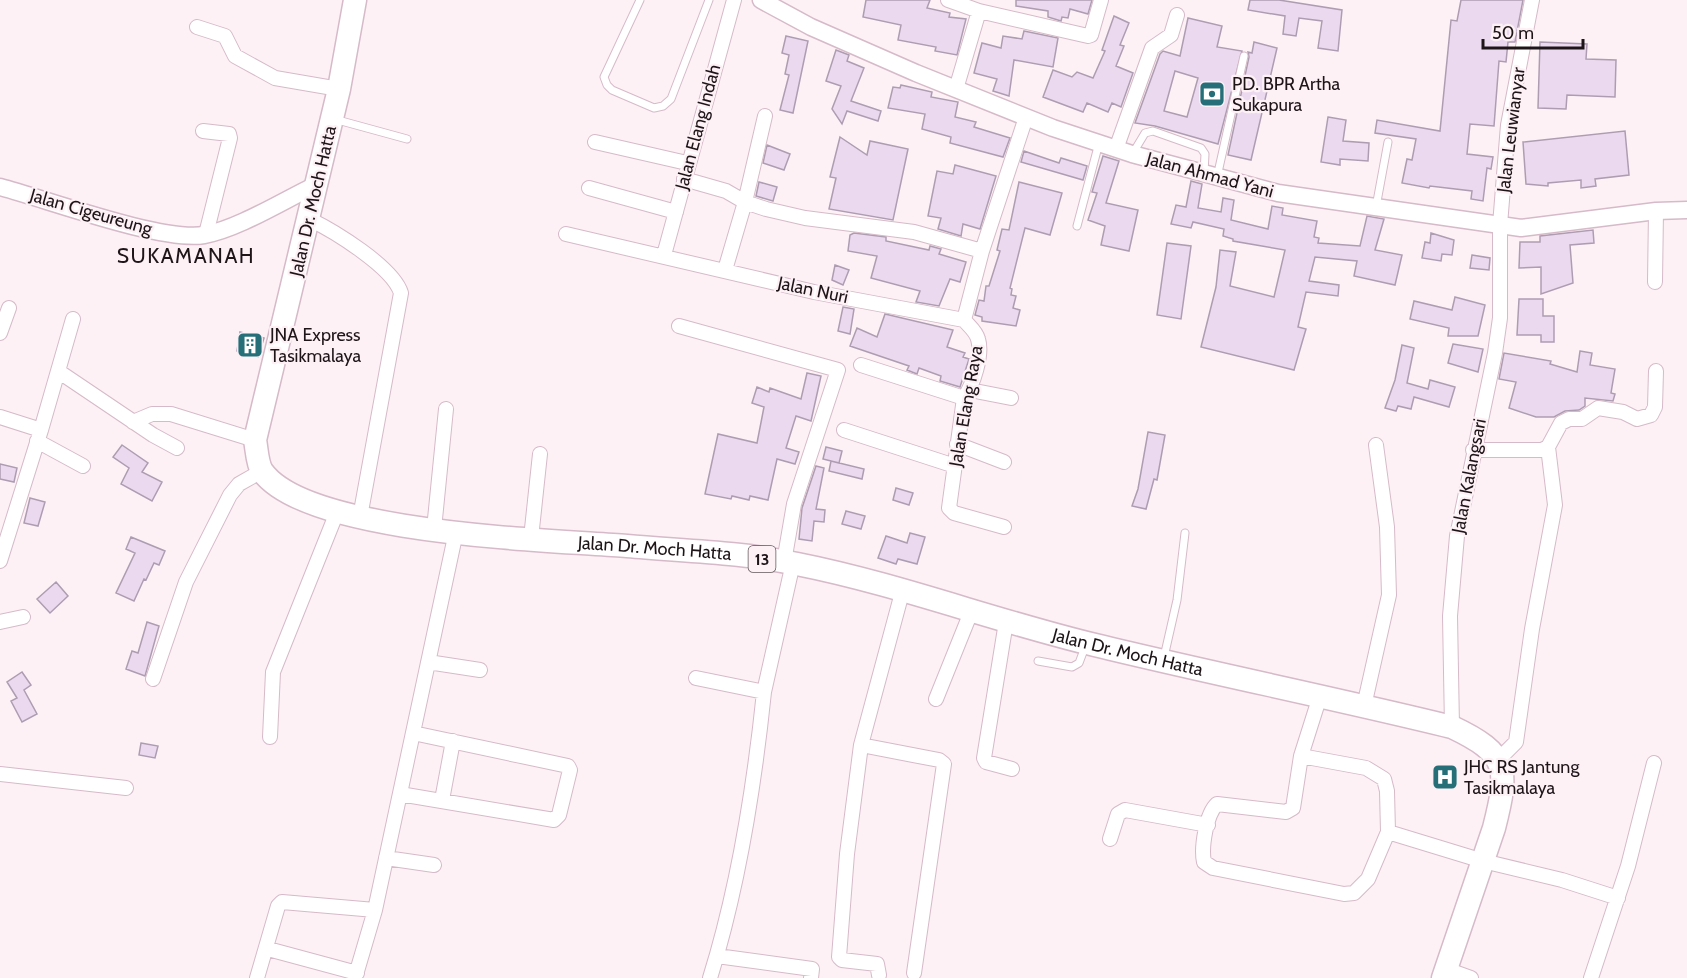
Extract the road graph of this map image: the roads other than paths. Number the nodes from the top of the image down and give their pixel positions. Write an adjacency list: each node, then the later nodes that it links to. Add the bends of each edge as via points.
1 (355, 0): 13 (highway, Jalan Dr. Moch Hatta)
2 (640, 0): 3 (lane, via 604,77 612,90 654,108 671,99)
3 (710, 0)
4 (734, 0): 25 (street, Jalan Elang Indah)
5 (761, 0): 14 (street, Jalan Ahmad Yani, via 811,27)
6 (948, 0): 9 (street)
7 (1101, 0): 9 (street, via 1090,36)
8 (1533, 0): 37 (street, Jalan Leuwianyar, via 1508,125)
9 (979, 10): 14 (street)
10 (1177, 15): 23 (street, via 1171,35 1152,48)
11 (197, 27): 13 (street, via 225,36 235,56 275,78)
12 (1244, 56): 26 (lane)
13 (339, 89): 17 (highway, Jalan Dr. Moch Hatta)
14 (956, 89): 16 (street, Jalan Ahmad Yani)
15 (765, 116): 31 (street)
16 (1026, 117): 22 (street, Jalan Ahmad Yani); 41 (street)
17 (332, 119): 19 (lane); 28 (highway, Jalan Dr. Moch Hatta)
18 (203, 131): 39 (street, via 229,134 230,138)
19 (407, 139)
20 (595, 142): 25 (street)
21 (1388, 142): 32 (lane)
22 (1099, 143): 23 (street, Jalan Ahmad Yani); 38 (lane)
23 (1116, 149): 24 (street, Jalan Ahmad Yani)
24 (1132, 154): 26 (street, Jalan Ahmad Yani); 26 (lane, via 1145,133 1153,131 1201,148)
25 (687, 163): 27 (street, Jalan Elang Indah)
26 (1210, 175): 32 (street, Jalan Ahmad Yani, via 1278,193)
27 (684, 179): 31 (street, via 726,191); 35 (street, Jalan Elang Indah)
28 (316, 185): 36 (highway, Jalan Dr. Moch Hatta); 39 (street, Jalan Cigeureung)
29 (0, 187): 39 (street, Jalan Cigeureung, via 161,232)
30 (589, 188): 35 (street)
31 (745, 202): 41 (street, via 806,218 914,232); 43 (street)
32 (1376, 207): 37 (street, Jalan Ahmad Yani)
33 (1682, 210): 34 (street, Jalan Ahmad Yani)
34 (1656, 211): 37 (street, Jalan Ahmad Yani, via 1530,228); 44 (street)
35 (676, 212): 42 (street, Jalan Elang Indah)
36 (309, 219): 60 (highway, Jalan Dr. Moch Hatta); 72 (street, via 352,243 395,281 401,293)
37 (1500, 225): 65 (street, Jalan Kalangsari, via 1500,318)
38 (1077, 226)
39 (206, 234)
40 (567, 234): 42 (street, Jalan Nuri)
41 (982, 251): 47 (street)
42 (664, 255): 43 (street, Jalan Nuri)
43 (725, 270): 47 (street, Jalan Nuri, via 814,292)
44 (1655, 282)
45 (9, 308): 49 (street)
46 (74, 319): 51 (street)
47 (964, 320): 53 (street, Jalan Elang Raya, via 979,342)
48 (679, 326): 78 (street, via 838,370 794,504)
49 (0, 333)
50 (861, 366): 53 (street)
51 (58, 371): 57 (street); 59 (street)
52 (1656, 371): 63 (street, via 1655,407 1651,415 1637,419 1598,408 1582,419 1561,423)
53 (967, 394): 54 (street); 61 (street, Jalan Elang Raya)
54 (1011, 398)
55 (446, 409): 74 (street)
56 (0, 417): 59 (street)
57 (133, 422): 60 (street, via 152,414 171,414); 64 (street)
58 (844, 430): 69 (street)
59 (39, 435): 68 (street); 77 (street)
60 (255, 440): 70 (highway, Jalan Dr. Moch Hatta)
61 (957, 444): 67 (street); 69 (street, Jalan Elang Raya)
62 (1376, 445): 94 (street, via 1387,527 1389,595)
63 (1548, 447): 65 (street); 101 (street, via 1555,505 1516,742)
64 (177, 448)
65 (1473, 450): 95 (street, Jalan Kalangsari, via 1457,536 1450,616)
66 (540, 454): 76 (street)
67 (1004, 462)
68 (83, 466)
69 (955, 466): 73 (street, Jalan Elang Raya, via 950,510)
70 (262, 471): 71 (highway, Jalan Dr. Moch Hatta / 13, via 289,493); 90 (street, via 239,484 230,495 186,582)
71 (337, 512): 72 (highway, Jalan Dr. Moch Hatta / 13); 97 (street, via 273,672)
72 (360, 517): 74 (highway, Jalan Dr. Moch Hatta / 13)
73 (1004, 527)
74 (445, 530): 76 (highway, Jalan Dr. Moch Hatta / 13); 87 (street)
75 (1185, 533): 85 (lane, via 1177,600)
76 (531, 538): 78 (highway, Jalan Dr. Moch Hatta / 13)
77 (0, 561)
78 (789, 562): 79 (highway, Jalan Dr. Moch Hatta / 13); 91 (street)
79 (903, 589): 80 (highway, Jalan Dr. Moch Hatta / 13); 99 (street)
80 (971, 612): 83 (highway, Jalan Dr. Moch Hatta / 13); 93 (street)
81 (23, 617): 82 (street)
82 (0, 622)
83 (1006, 622): 84 (highway, Jalan Dr. Moch Hatta / 13); 103 (street, via 984,758)
84 (1087, 643): 85 (highway, Jalan Dr. Moch Hatta / 13); 86 (lane, via 1076,666)
85 (1163, 659): 92 (highway, Jalan Dr. Moch Hatta / 13)
86 (1038, 661)
87 (428, 662): 88 (street); 96 (street)
88 (480, 670)
89 (696, 678): 91 (street)
90 (153, 679)
91 (764, 692): 117 (street, via 749,810)
92 (1320, 696): 94 (highway, Jalan Dr. Moch Hatta / 13); 100 (street)
93 (936, 699)
94 (1364, 706): 95 (highway, Jalan Dr. Moch Hatta / 13)
95 (1452, 727): 101 (highway, Jalan Dr. Moch Hatta / 13, via 1479,740)
96 (413, 733): 98 (street); 106 (street)
97 (270, 737)
98 (453, 741): 107 (street); 107 (street, via 568,766 570,770 556,820)
99 (861, 745): 118 (street, via 944,764); 121 (street, via 839,957 877,964)
100 (1301, 756): 108 (street, via 1293,808 1286,812 1217,804); 109 (street, via 1366,768 1384,779 1388,791)
101 (1499, 759): 112 (highway, via 1499,807)
102 (1654, 763): 114 (street)
103 (1012, 769)
104 (0, 774): 105 (street)
105 (126, 788)
106 (400, 794): 107 (street); 111 (street)
107 (442, 800)
108 (1208, 825): 109 (street, via 1203,858 1206,865 1344,894 1354,893 1368,879); 110 (street, via 1125,810 1118,814)
109 (1388, 832): 112 (street)
110 (1110, 839)
111 (386, 858): 113 (street); 115 (street)
112 (1483, 861): 114 (street); 119 (highway)
113 (434, 865)
114 (1618, 898): 126 (street)
115 (375, 910): 116 (street, via 282,902); 120 (street)
116 (268, 949): 120 (street); 122 (street)
117 (717, 956): 123 (street); 124 (street, via 812,969)
118 (914, 973)
119 (1444, 974): 125 (street)
120 (356, 975)
121 (879, 975)
122 (257, 978)
123 (710, 978)
124 (811, 978)
125 (1471, 978)
126 (1591, 978)

